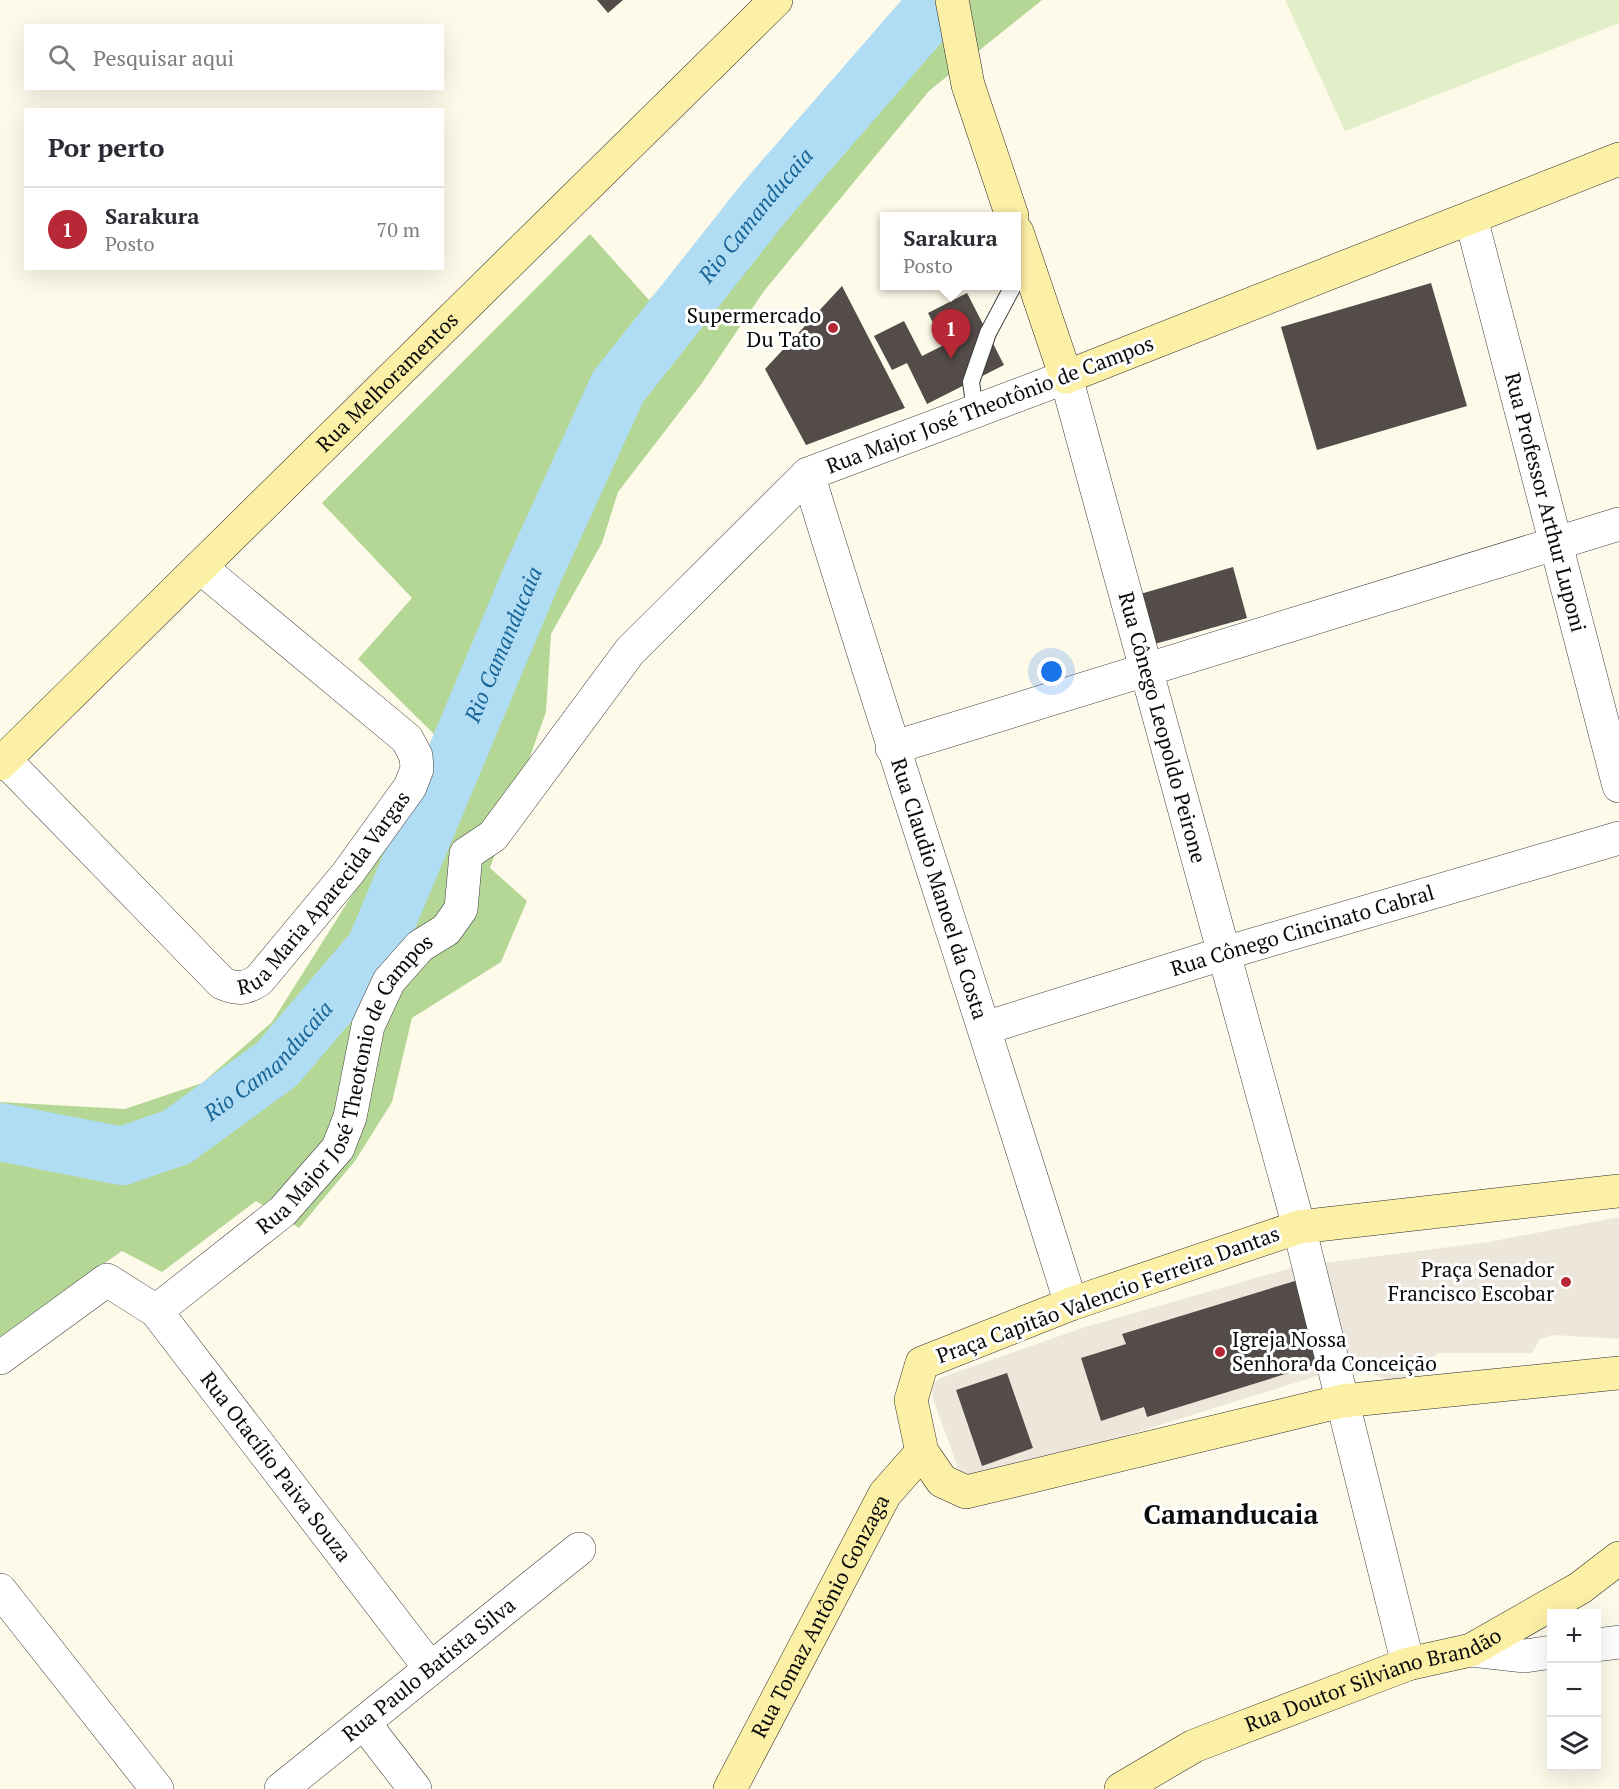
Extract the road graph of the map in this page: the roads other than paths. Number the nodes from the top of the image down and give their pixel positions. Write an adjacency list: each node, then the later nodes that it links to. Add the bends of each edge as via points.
1 (776, 0): 13 (street, Rua Melhoramentos)
2 (952, 0): 4 (street, via 968,85)
3 (1619, 159): 5 (street, Rua Major José Theotônio de Campos)
4 (1011, 212)
5 (1471, 218): 8 (street, Rua Major José Theotônio de Campos); 12 (street, Rua Professor Arthur Luponi)
6 (1021, 269): 8 (street, Rua Cônego Leopoldo Peirone)
7 (1007, 290): 9 (lane, via 971,382)
8 (1066, 377): 9 (street, Rua Major José Theotônio de Campos); 14 (street, Rua Cônego Leopoldo Peirone)
9 (975, 411): 10 (street, Rua Major José Theotônio de Campos)
10 (808, 474): 15 (street, Rua Claudio Manoel da Costa); 18 (street, Rua Major José Theotônio de Campos, via 630,651)
11 (1619, 524): 12 (street)
12 (1554, 544): 14 (street); 17 (street, Rua Professor Arthur Luponi)
13 (200, 567): 16 (street, Rua Melhoramentos); 16 (street, Rua Maria Aparecida Vargas, via 406,739 416,756 417,769 410,787 348,873 259,980 235,989 222,983)
14 (1147, 670): 15 (street); 20 (street, Rua Cônego Leopoldo Peirone)
15 (892, 748): 21 (street, Rua Claudio Manoel da Costa)
16 (2, 761)
17 (1619, 786)
18 (493, 836): 25 (street, Rua Major José Theotonio de Campos, via 466,855 460,909 446,930 420,946 389,981 368,1026 350,1117 338,1148 283,1210)
19 (1619, 838): 20 (street, Rua Cônego Cincinato Cabral)
20 (1225, 953): 21 (street, Rua Cônego Cincinato Cabral); 23 (street, Rua Cônego Leopoldo Peirone)
21 (986, 1028): 24 (street, Rua Claudio Manoel da Costa)
22 (1619, 1191): 23 (street)
23 (1299, 1227): 24 (street, Praça Capitão Valencio Ferreira Dantas); 28 (street, Praça Capitão Valencio Ferreira Dantas)
24 (1071, 1304): 29 (street, Praça Capitão Valencio Ferreira Dantas, via 922,1363 911,1400)
25 (156, 1311): 26 (street, Rua Otacílio Paiva Souza, via 107,1280); 38 (street, Rua Otacílio Paiva Souza)
26 (0, 1358)
27 (1619, 1372): 28 (street)
28 (1341, 1401): 29 (street, Praça Capitão Valencio Ferreira Dantas, via 966,1492 942,1481); 37 (street)
29 (922, 1452): 43 (street, Rua Tomaz Antônio Gonzaga, via 885,1494)
30 (579, 1549): 38 (street, Rua Paulo Batista Silva)
31 (1619, 1558): 35 (street, Rua Doutor Silviano Brandão, via 1580,1588)
32 (0, 1590): 40 (street)
33 (1619, 1642): 34 (street)
34 (1601, 1645)
35 (1471, 1650): 36 (street, via 1525,1656); 37 (street, Rua Doutor Silviano Brandão)
36 (1547, 1653)
37 (1408, 1664): 44 (street, Rua Doutor Silviano Brandão, via 1194,1746)
38 (430, 1668): 39 (street, Rua Paulo Batista Silva)
39 (364, 1723): 41 (street, Rua Paulo Batista Silva); 42 (street)
40 (157, 1789)
41 (281, 1789)
42 (415, 1789)
43 (730, 1789)
44 (1121, 1789)

